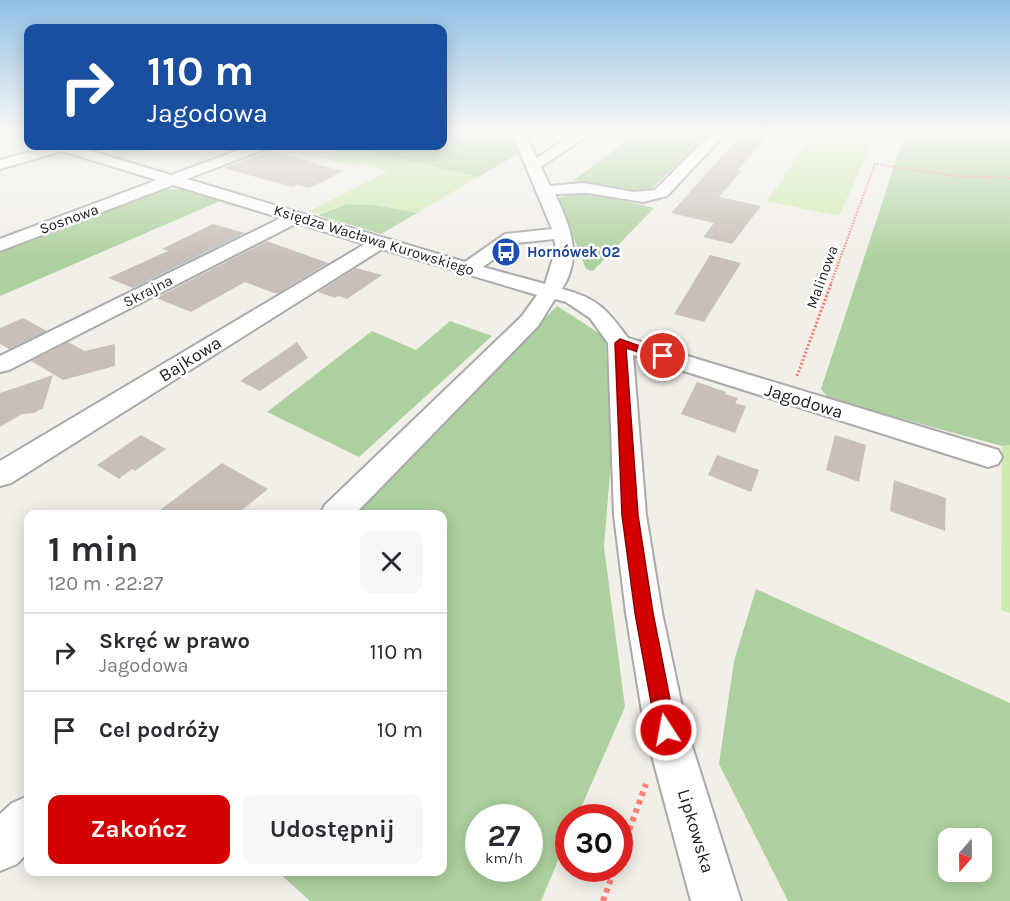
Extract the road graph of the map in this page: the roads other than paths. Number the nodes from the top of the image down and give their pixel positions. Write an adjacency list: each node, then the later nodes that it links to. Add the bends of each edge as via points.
1 (159, 175): 5 (street, Księdza Wacława Kurowskiego)
2 (183, 175): 5 (street, Sosnowa)
3 (538, 175): 6 (street)
4 (679, 175): 6 (street, via 655,196 578,188)
5 (172, 179): 7 (street, Księdza Wacława Kurowskiego); 10 (street, Sosnowa)
6 (546, 191): 8 (street)
7 (296, 217): 9 (street, Księdza Wacława Kurowskiego); 14 (street, Skrajna)
8 (562, 233): 11 (street, via 511,238); 12 (street, via 563,265)
9 (380, 242): 11 (street, Księdza Wacława Kurowskiego); 16 (street, Bajkowa)
10 (0, 245)
11 (468, 269): 12 (street, Księdza Wacława Kurowskiego)
12 (550, 292): 13 (street, via 573,298 598,312); 17 (street, via 509,343)
13 (620, 343): 15 (street, Jagodowa); 20 (street, Lipkowska, via 630,515 644,613 666,730)
14 (0, 365)
15 (988, 457)
16 (0, 475)
17 (340, 510)
18 (24, 823): 19 (street)
19 (0, 847)
20 (716, 901)

